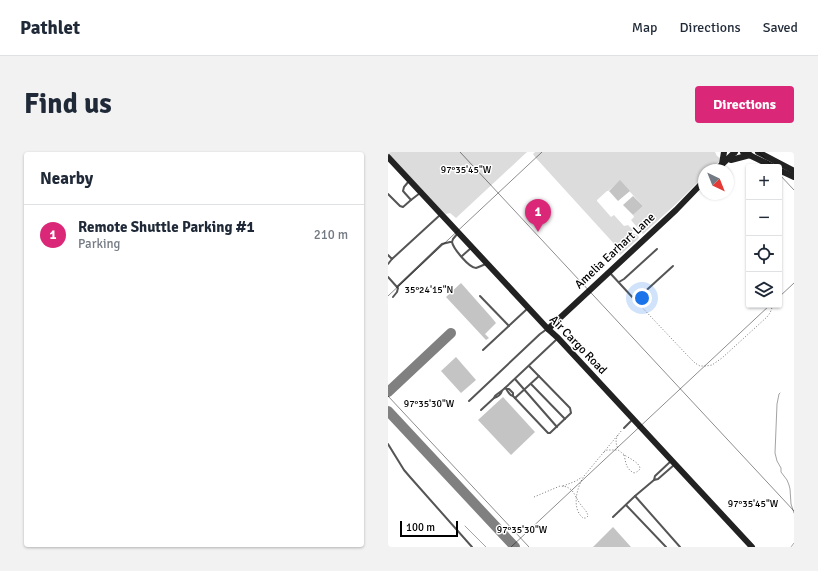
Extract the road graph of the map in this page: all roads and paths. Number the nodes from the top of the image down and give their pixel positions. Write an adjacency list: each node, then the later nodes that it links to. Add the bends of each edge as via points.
1 (724, 152): 9 (street)
2 (735, 152): 10 (street)
3 (739, 152): 8 (street)
4 (743, 152): 6 (street)
5 (759, 152): 14 (street)
6 (750, 155): 8 (street); 12 (street)
7 (388, 158): 16 (street, Air Cargo Road)
8 (731, 160): 11 (street)
9 (722, 164)
10 (724, 164)
11 (725, 164)
12 (768, 164)
13 (782, 171): 15 (street)
14 (794, 171)
15 (794, 177)
16 (410, 181): 18 (street, Air Cargo Road); 20 (lane, via 403,191)
17 (697, 190): 32 (street, Amelia Earhart Lane)
18 (421, 193): 20 (lane); 21 (street, Air Cargo Road)
19 (388, 194): 20 (lane, via 403,207)
20 (411, 200)
21 (441, 214): 22 (street, Air Cargo Road); 28 (lane)
22 (458, 233): 23 (lane); 24 (street, Air Cargo Road)
23 (452, 242): 27 (lane); 35 (lane, via 442,244)
24 (471, 247): 27 (lane); 29 (street, Air Cargo Road)
25 (657, 249): 34 (lane)
26 (388, 255): 28 (lane)
27 (462, 256): 29 (lane, via 476,268)
28 (392, 259): 30 (lane)
29 (487, 263): 39 (street, Air Cargo Road)
30 (388, 264)
31 (673, 266): 38 (lane, via 640,297)
32 (609, 272): 34 (lane); 42 (street, Amelia Earhart Lane)
33 (388, 277): 35 (lane)
34 (618, 282): 38 (lane)
35 (397, 287): 36 (lane, via 397,292)
36 (393, 296)
37 (480, 296): 41 (lane)
38 (634, 299): 40 (path, via 700,366 712,365 722,358 767,317)
39 (528, 308): 41 (lane); 42 (street, Air Cargo Road)
40 (772, 308)
41 (509, 326): 44 (lane)
42 (548, 329): 43 (street, Air Cargo Road); 52 (lane)
43 (558, 338): 45 (lane); 55 (street, Air Cargo Road)
44 (483, 350)
45 (529, 366): 46 (lane); 47 (lane)
46 (539, 376): 48 (lane); 54 (lane, via 570,408 571,413)
47 (515, 379): 49 (lane); 50 (lane)
48 (531, 384): 50 (lane); 54 (lane)
49 (506, 388): 51 (lane); 53 (lane)
50 (524, 390): 51 (lane); 56 (lane)
51 (515, 398): 56 (lane, via 548,433)
52 (469, 402)
53 (481, 410)
54 (565, 419): 56 (lane)
55 (633, 419): 57 (lane); 63 (street, Air Cargo Road)
56 (557, 427)
57 (624, 428): 58 (path)
58 (619, 434): 60 (path, via 616,439); 61 (path)
59 (388, 444): 72 (lane, via 404,470)
60 (618, 450): 61 (path, via 607,450); 62 (path)
61 (602, 454): 64 (path)
62 (624, 455): 62 (path, via 639,465 637,472 630,471 626,466)
63 (673, 462): 65 (lane, via 656,475); 65 (lane, via 658,479); 75 (street, Air Cargo Road)
64 (584, 476): 66 (path); 69 (path)
65 (654, 480): 67 (lane)
66 (560, 486): 68 (path); 69 (path, via 569,488)
67 (635, 496): 70 (lane); 74 (lane)
68 (534, 497)
69 (577, 497): 69 (path, via 577,511 586,518 587,513)
70 (626, 505): 71 (lane); 73 (lane)
71 (613, 517)
72 (472, 547)
73 (666, 547)
74 (680, 547)
75 (752, 547)

